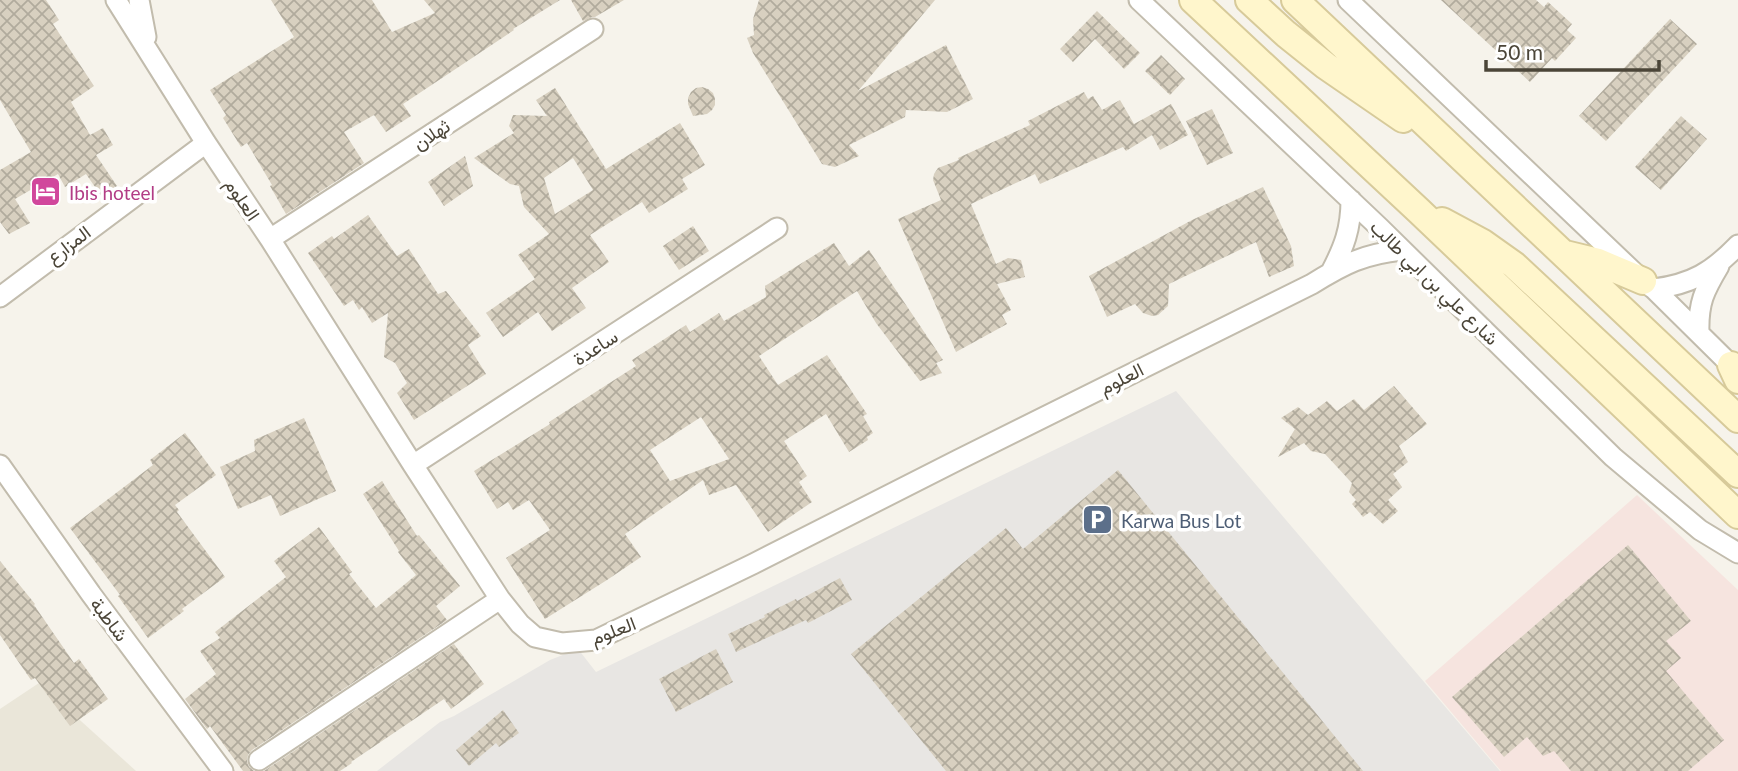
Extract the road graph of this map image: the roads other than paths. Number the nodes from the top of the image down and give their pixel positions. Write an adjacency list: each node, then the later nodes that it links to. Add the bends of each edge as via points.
1 (116, 0): 9 (street, العلوم)
2 (139, 0): 9 (street)
3 (1139, 0): 12 (street, شارع علي بن ابي طالب)
4 (1194, 0): 13 (main road, شارع علي بن ابي طالب)
5 (1249, 0): 11 (main road, via 1326,66)
6 (1295, 0): 11 (main road)
7 (1348, 0): 21 (street)
8 (593, 29): 15 (street, ثهلان)
9 (151, 55): 10 (street, العلوم)
10 (206, 143): 15 (street, العلوم); 22 (street, المزارع)
11 (1460, 156): 18 (main road)
12 (1351, 200): 17 (street, شارع علي بن ابي طالب); 20 (street, via 1347,238)
13 (1418, 210): 28 (main road, via 1483,243 1514,265); 29 (main road, شارع علي بن ابي طالب)
14 (777, 228): 27 (street, ساعدة)
15 (270, 239): 27 (street, العلوم)
16 (1738, 245): 19 (street)
17 (1402, 250): 20 (street, العلوم, via 1364,256); 30 (street, شارع علي بن ابي طالب, via 1613,457 1700,530)
18 (1562, 253): 21 (main road, via 1598,262); 25 (main road)
19 (1721, 262): 21 (street, via 1688,282); 23 (street, via 1702,297)
20 (1331, 272): 31 (street, العلوم, via 596,640 562,643 534,637)
21 (1648, 285): 23 (street)
22 (0, 297)
23 (1699, 333): 24 (street)
24 (1735, 372)
25 (1738, 419)
26 (0, 465): 33 (street, شاطبة)
27 (413, 465): 31 (street, العلوم)
28 (1738, 474)
29 (1738, 516)
30 (1738, 552)
31 (500, 599): 32 (street)
32 (260, 760)
33 (223, 771)

